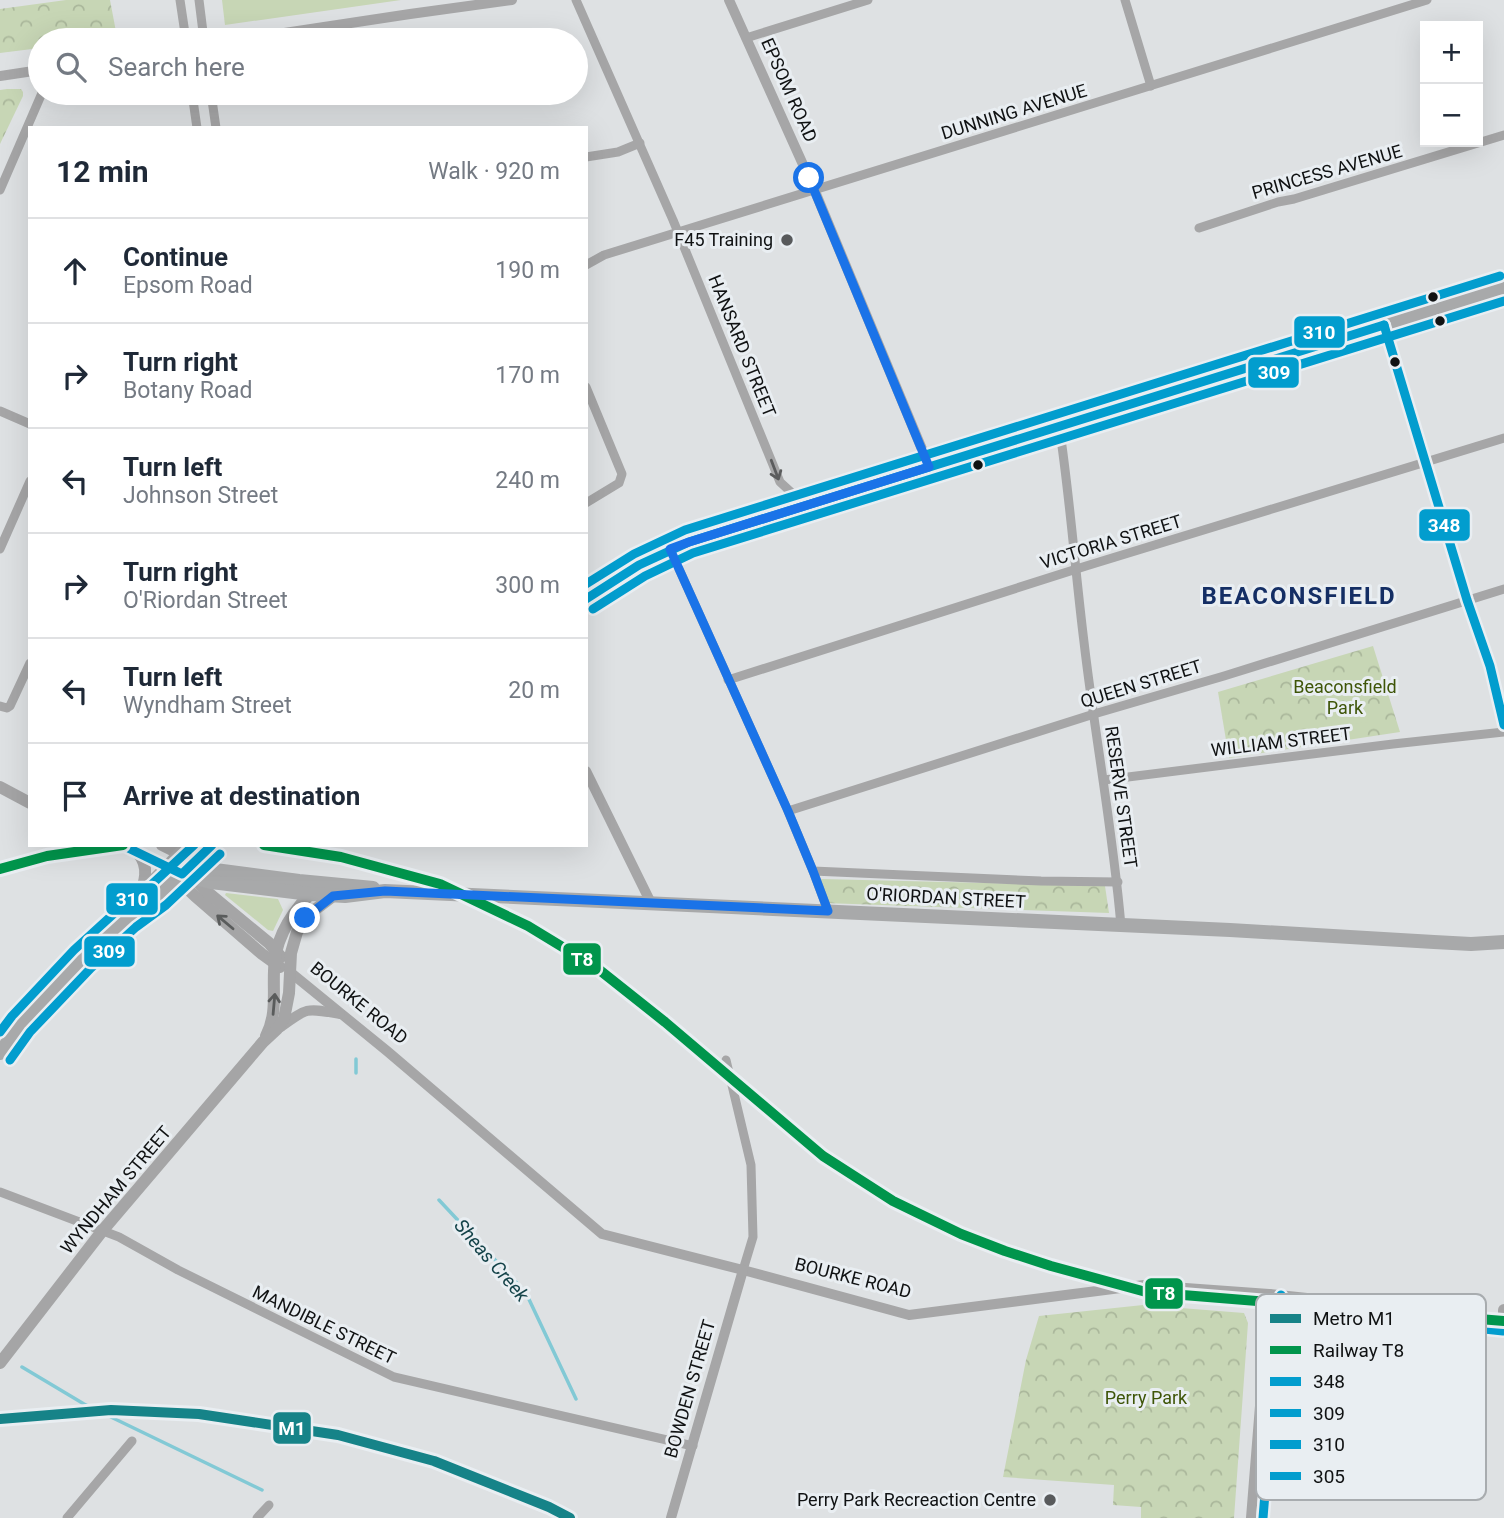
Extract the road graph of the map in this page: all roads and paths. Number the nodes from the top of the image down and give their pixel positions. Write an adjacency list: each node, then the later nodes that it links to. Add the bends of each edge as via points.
1 (180, 0): 9 (street)
2 (199, 0): 10 (street)
3 (512, 0): 11 (street)
4 (576, 0): 22 (street, HANSARD STREET)
5 (729, 0): 12 (street, EPSOM ROAD)
6 (868, 0): 12 (street)
7 (1125, 0): 15 (street)
8 (1427, 0): 15 (street, DUNNING AVENUE)
9 (184, 28)
10 (202, 28)
11 (318, 28)
12 (746, 38): 24 (street, EPSOM ROAD)
13 (28, 72): 14 (street)
14 (0, 76)
15 (1151, 86): 24 (street, DUNNING AVENUE)
16 (37, 105): 25 (street)
17 (194, 105): 19 (street)
18 (213, 105): 20 (street)
19 (197, 126)
20 (216, 126)
21 (1504, 135): 26 (street, PRINCESS AVENUE)
22 (640, 143): 23 (street); 27 (street, HANSARD STREET)
23 (588, 157)
24 (814, 189): 27 (street, DUNNING AVENUE); 37 (street, EPSOM ROAD)
25 (0, 190)
26 (1199, 228)
27 (678, 232): 28 (street, DUNNING AVENUE); 40 (street, HANSARD STREET, one-way to 40, via 780,482)
28 (588, 264)
29 (1504, 288): 30 (main road)
30 (1384, 326): 34 (main road); 36 (street)
31 (588, 392): 39 (street, via 622,471 618,484)
32 (0, 411): 33 (street)
33 (28, 423)
34 (1059, 425): 37 (main road); 43 (street, RESERVE STREET)
35 (1504, 438): 36 (street, VICTORIA STREET)
36 (1425, 462): 43 (street, VICTORIA STREET); 46 (street)
37 (929, 467): 40 (main road)
38 (28, 486): 41 (street)
39 (588, 502)
40 (805, 505): 42 (main road)
41 (0, 549)
42 (670, 549): 45 (main road); 48 (street)
43 (1076, 569): 48 (street, VICTORIA STREET); 50 (street, RESERVE STREET)
44 (1504, 589): 46 (street, QUEEN STREET)
45 (588, 598)
46 (1467, 600): 50 (street, QUEEN STREET); 51 (street)
47 (28, 667): 49 (street, via 10,706)
48 (727, 680): 58 (street)
49 (4, 707)
50 (1094, 714): 54 (street, RESERVE STREET); 58 (street, QUEEN STREET)
51 (1504, 725)
52 (1504, 732): 54 (street, WILLIAM STREET)
53 (588, 775): 68 (street)
54 (1104, 780): 65 (street, RESERVE STREET)
55 (0, 785): 56 (main road); 57 (main road)
56 (28, 792)
57 (28, 802)
58 (788, 811): 63 (street)
59 (125, 847): 62 (main road, BOURKE ROAD)
60 (210, 847): 64 (main road)
61 (184, 850): 64 (main road)
62 (138, 853): 64 (main road, BOURKE ROAD); 70 (main road, via 145,863 145,877)
63 (813, 871): 65 (street, RESERVE STREET); 69 (street)
64 (184, 872): 66 (main road, O'RIORDAN STREET, via 208,869); 67 (main road, via 211,882); 70 (main road, via 141,898); 73 (main road, BOURKE ROAD)
65 (1118, 882): 71 (street, RESERVE STREET)
66 (332, 890): 67 (main road, O'RIORDAN STREET, via 321,886); 68 (main road, O'RIORDAN STREET); 74 (main road, WYNDHAM STREET, via 299,928 291,948)
67 (310, 894): 73 (main road, WYNDHAM STREET, via 288,921)
68 (652, 903): 69 (main road, O'RIORDAN STREET)
69 (828, 911): 71 (main road, O'RIORDAN STREET)
70 (128, 917): 78 (main road, via 82,959)
71 (1121, 926): 72 (main road, O'RIORDAN STREET)
72 (1504, 942)
73 (276, 958): 74 (main road, BOURKE ROAD); 77 (main road, WYNDHAM STREET, one-way to 73, via 271,1025)
74 (290, 972): 75 (street, BOURKE ROAD); 76 (main road, WYNDHAM STREET, via 285,1016)
75 (342, 1015): 76 (street, via 309,1009); 82 (street, BOURKE ROAD, via 602,1234)
76 (277, 1029): 77 (main road, WYNDHAM STREET)
77 (262, 1042): 81 (main road, WYNDHAM STREET)
78 (0, 1053)
79 (726, 1060): 82 (street, via 751,1165 753,1237)
80 (0, 1192): 81 (street, MANDIBLE STREET)
81 (103, 1230): 86 (main road, WYNDHAM STREET); 88 (street, MANDIBLE STREET, via 394,1377)
82 (743, 1270): 83 (street, BOURKE ROAD, via 909,1315 1144,1285); 88 (street, BOWDEN STREET)
83 (1269, 1294)
84 (1486, 1314): 85 (street, BOURKE ROAD)
85 (1504, 1316)
86 (0, 1363)
87 (132, 1441): 91 (street)
88 (693, 1446): 93 (street, BOWDEN STREET)
89 (1256, 1456): 94 (street)
90 (269, 1505): 92 (street)
91 (67, 1518)
92 (257, 1518)
93 (671, 1518)
94 (1251, 1518)

